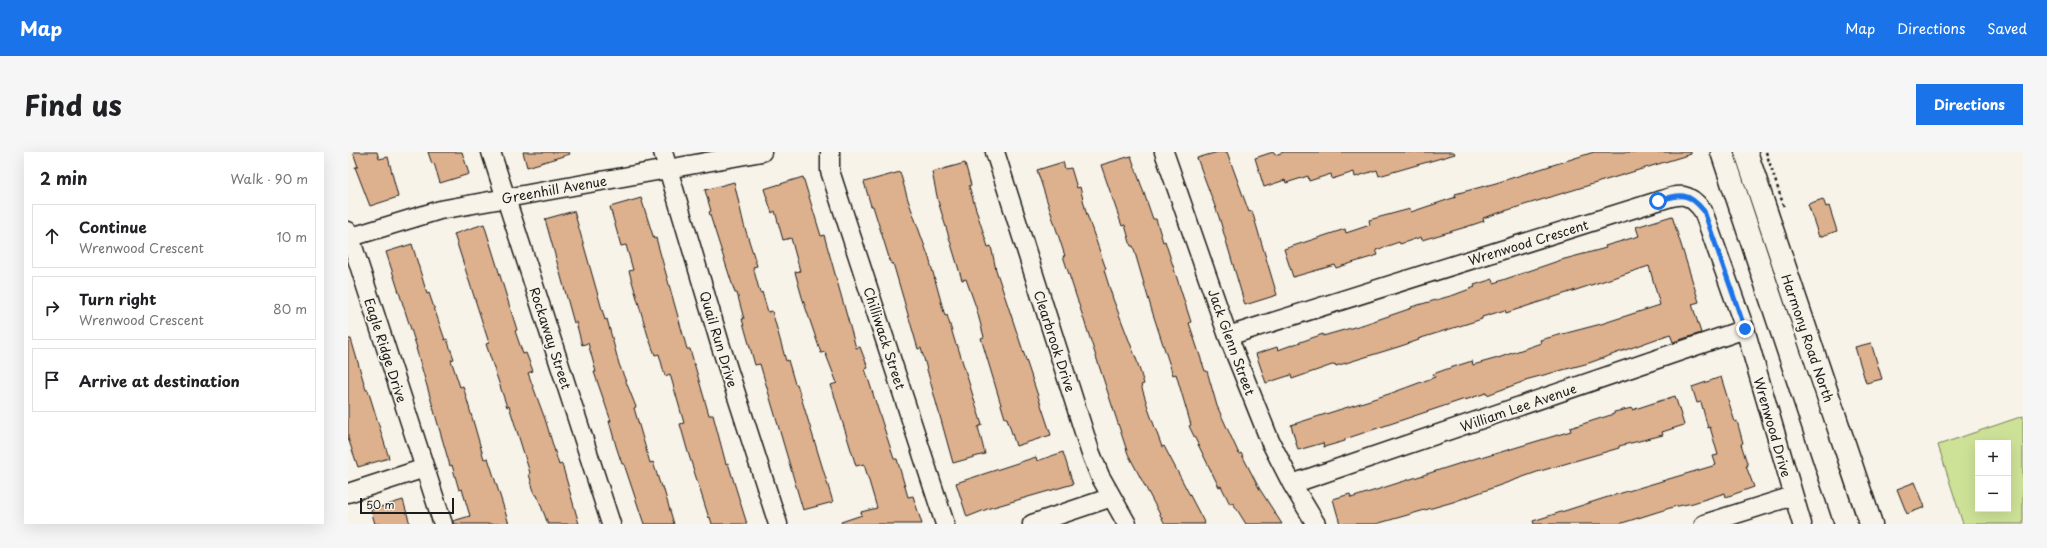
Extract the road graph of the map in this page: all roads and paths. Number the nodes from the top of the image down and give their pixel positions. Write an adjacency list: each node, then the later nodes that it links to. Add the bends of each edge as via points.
1 (491, 152): 9 (street, Rockaway Street)
2 (762, 152): 8 (street, Greenhill Avenue)
3 (830, 152): 21 (street, Chilliwack Street, via 830,171)
4 (996, 152): 17 (street, Clearbrook Drive, via 1090,450)
5 (1164, 152): 12 (street, Jack Glenn Street)
6 (1722, 152): 27 (main road, Harmony Road North)
7 (1746, 152): 28 (main road, Harmony Road North)
8 (665, 160): 9 (street, Greenhill Avenue); 20 (street, Quail Run Drive, via 720,347)
9 (506, 198): 10 (street, Greenhill Avenue, via 440,210); 19 (street, Rockaway Street)
10 (349, 235): 13 (street, Eagle Ridge Drive)
11 (1745, 329): 12 (street, Wrenwood Crescent, via 1704,211 1694,199 1680,195); 14 (street, William Lee Avenue); 16 (street, Wrenwood Drive)
12 (1228, 336): 14 (street, Jack Glenn Street, via 1270,441)
13 (425, 468): 15 (street); 18 (street, Eagle Ridge Drive)
14 (1292, 484): 24 (street, Jack Glenn Street)
15 (348, 493)
16 (1793, 496): 25 (street); 26 (street, Wrenwood Drive)
17 (1112, 497): 22 (street); 23 (street, Clearbrook Drive)
18 (443, 524)
19 (611, 524)
20 (778, 524)
21 (945, 524)
22 (1032, 524)
23 (1127, 524)
24 (1316, 524)
25 (1704, 524)
26 (1802, 524)
27 (1846, 524)
28 (1871, 524)

